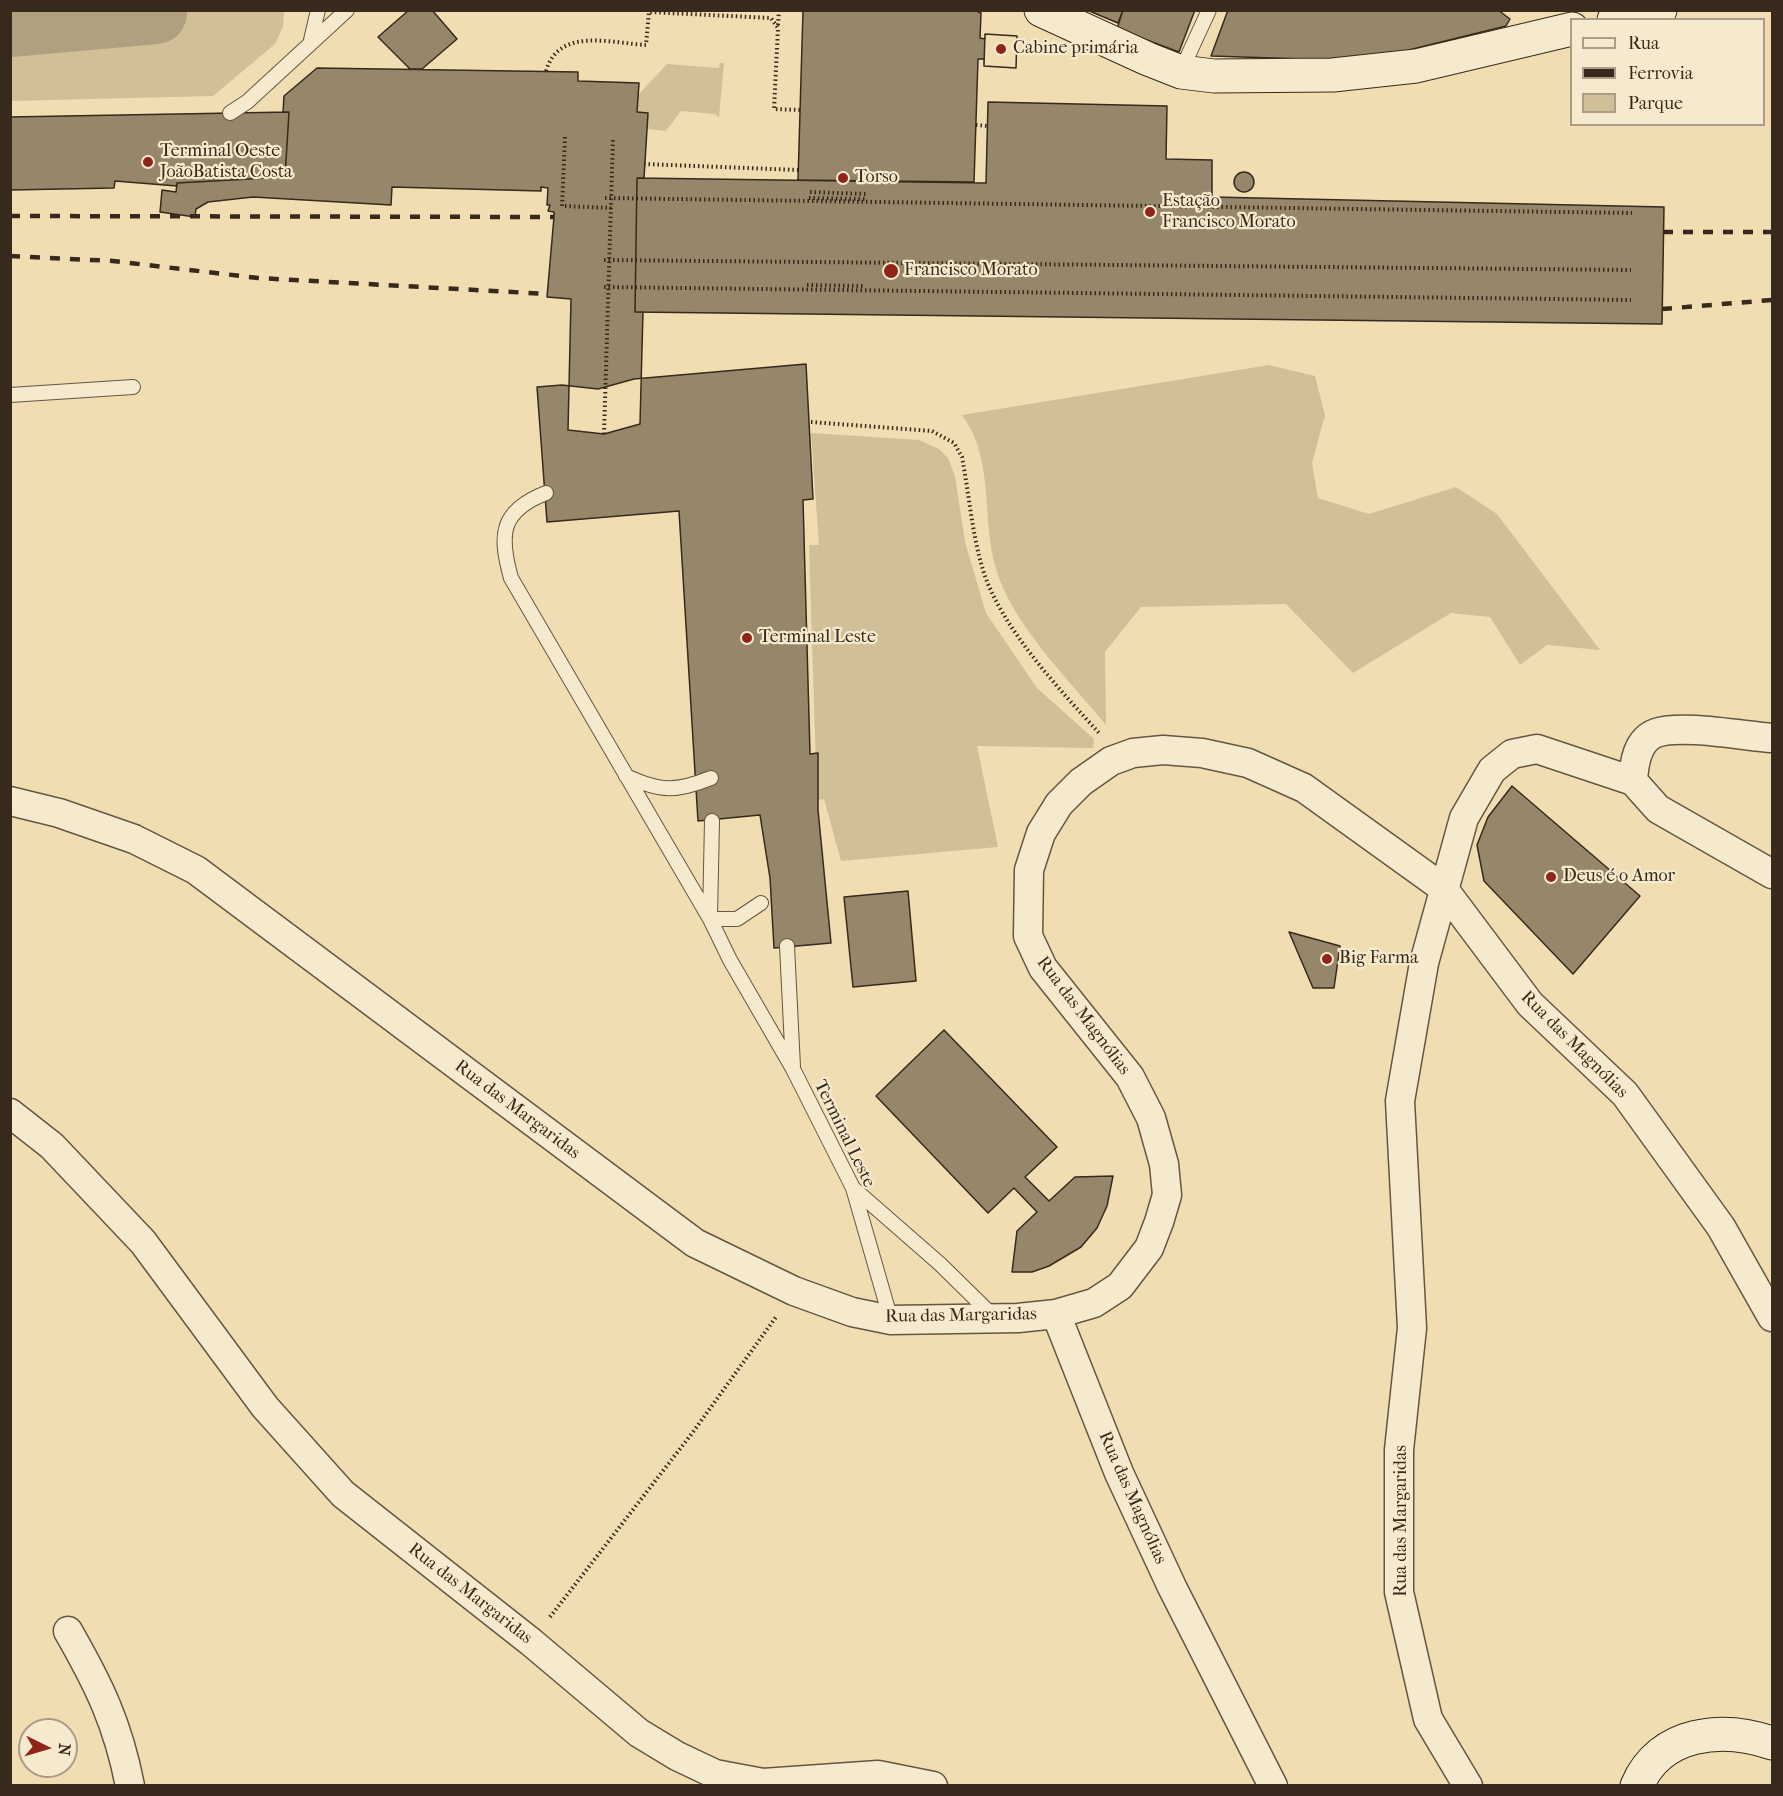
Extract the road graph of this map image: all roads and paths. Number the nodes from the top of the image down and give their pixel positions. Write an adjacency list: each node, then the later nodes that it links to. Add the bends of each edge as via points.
1 (318, 10): 10 (lane)
2 (346, 10): 10 (lane)
3 (779, 10): 8 (path)
4 (1041, 10): 12 (main road)
5 (1209, 10): 12 (lane)
6 (1660, 10): 7 (main road)
7 (1622, 18)
8 (778, 28): 11 (path, via 771,18 649,12 646,45 569,43 550,57); 13 (path, via 774,109)
9 (1570, 29): 12 (main road, via 1416,66 1333,75 1214,76)
10 (311, 40): 14 (lane, via 247,102)
11 (546, 71)
12 (1181, 72)
13 (800, 110)
14 (230, 113)
15 (976, 125): 16 (path)
16 (988, 126)
17 (565, 136): 24 (path, via 561,206)
18 (613, 138): 24 (path, bridge)
19 (644, 164): 20 (path)
20 (798, 170)
21 (809, 195): 22 (path)
22 (866, 196)
23 (605, 198): 25 (path)
24 (611, 208): 35 (path, bridge)
25 (1632, 213)
26 (604, 260): 27 (path)
27 (1631, 270)
28 (807, 285): 29 (path)
29 (864, 286)
30 (604, 287): 31 (path)
31 (1631, 300)
32 (133, 387): 33 (lane)
33 (10, 394)
34 (811, 422): 38 (path, via 932,431 954,443 962,457 982,569 993,596 1053,682)
35 (604, 434)
36 (546, 493): 39 (lane, Terminal Leste, via 528,500 512,514 504,530 505,557 511,578)
37 (1773, 738): 41 (street, via 1675,730 1654,733 1641,745 1634,762)
38 (1121, 758): 45 (street, Rua das Magnólias, via 1163,750 1248,763 1304,788); 53 (street, Rua das Magnólias, via 1081,782 1059,804 1041,833 1029,870 1028,936 1043,968 1130,1077 1151,1118 1164,1164 1167,1196 1149,1248 1120,1286 1094,1303)
39 (626, 776): 40 (lane, via 661,788 683,789); 47 (lane, Terminal Leste)
40 (711, 778)
41 (1633, 781): 44 (street, via 1658,809); 45 (street, Rua das Margaridas, via 1537,749 1512,753 1492,770 1464,818)
42 (10, 801): 52 (street, Rua das Margaridas, via 134,839 196,870 695,1243)
43 (712, 821): 47 (lane)
44 (1773, 874)
45 (1443, 888): 55 (street, Rua das Magnólias, via 1530,1004 1625,1094 1721,1227); 63 (street, Rua das Margaridas, via 1424,963 1400,1101 1412,1328 1400,1450 1399,1592 1428,1719)
46 (761, 903): 47 (lane, via 737,919)
47 (710, 919): 49 (lane, Terminal Leste)
48 (787, 946): 49 (lane, Terminal Leste)
49 (793, 1069): 51 (lane, Terminal Leste)
50 (10, 1113): 58 (street, Rua das Margaridas, via 51,1146 142,1242 265,1407 343,1494)
51 (853, 1188): 54 (lane); 56 (lane, Terminal Leste)
52 (794, 1291): 56 (street, Rua das Margaridas, via 852,1312); 58 (path, via 693,1432)
53 (1056, 1314): 54 (street, Rua das Margaridas); 62 (street, Rua das Magnólias, via 1124,1483)
54 (995, 1317): 56 (street, Rua das Margaridas)
55 (1773, 1317)
56 (891, 1320)
57 (68, 1631): 60 (street, via 100,1687 122,1748)
58 (531, 1642): 61 (street, Rua das Margaridas, via 639,1733 715,1774 764,1783 878,1775)
59 (1773, 1743): 64 (main road, via 1752,1736 1704,1735 1684,1739 1661,1753)
60 (130, 1785)
61 (933, 1785)
62 (1273, 1785)
63 (1468, 1785)
64 (1637, 1785)

